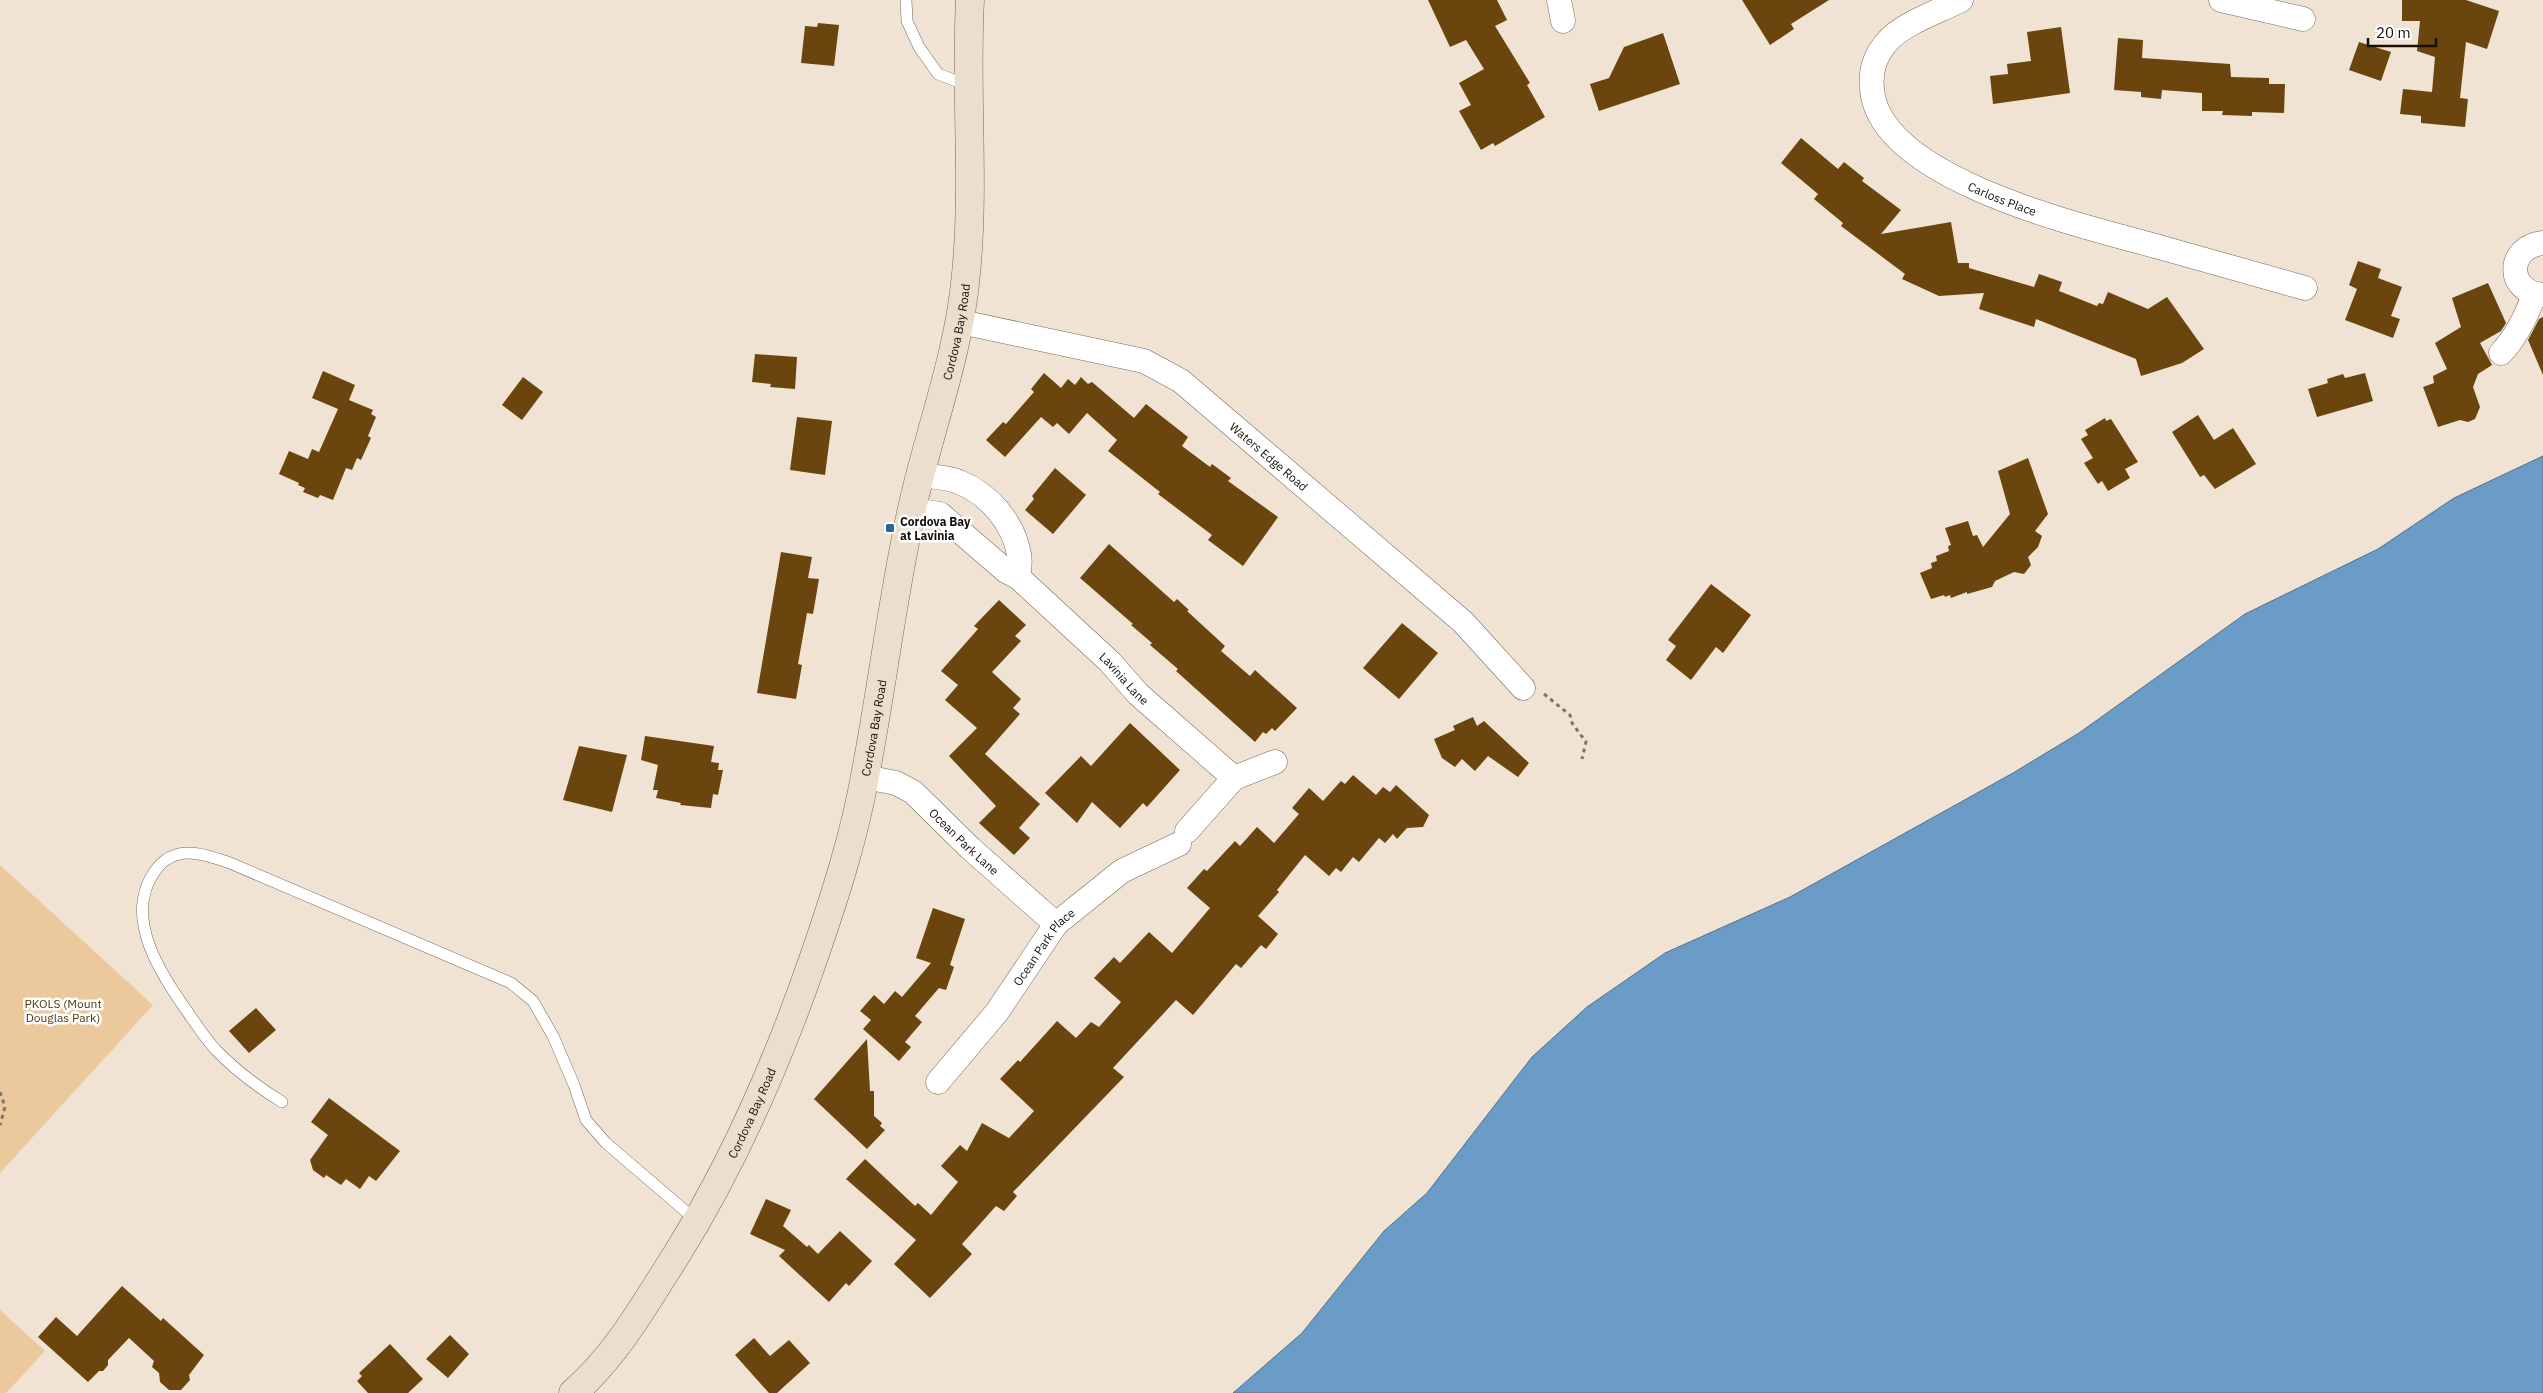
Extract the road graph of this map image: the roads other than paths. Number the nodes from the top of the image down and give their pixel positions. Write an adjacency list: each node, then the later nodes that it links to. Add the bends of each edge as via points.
1 (906, 0): 6 (lane, via 907,21 919,48 938,74)
2 (970, 0): 6 (main road, Cordova Bay Road)
3 (1960, 0): 8 (street, Carloss Place, via 1899,31 1886,42 1873,67 1872,95 1878,114 1909,148 1986,194 2033,212)
4 (2221, 0): 5 (street)
5 (2303, 19)
6 (967, 85): 10 (main road, Cordova Bay Road, via 970,229)
7 (2543, 243): 9 (street, via 2527,248 2515,269 2520,284)
8 (2305, 288)
9 (2539, 295): 11 (street, via 2512,342)
10 (961, 322): 12 (main road, Cordova Bay Road); 15 (street, Waters Edge Road, via 1144,361 1181,381 1462,622)
11 (2501, 353)
12 (921, 475): 13 (main road, Cordova Bay Road); 14 (street, via 958,482 996,507 1010,527 1020,555)
13 (912, 510): 14 (street, Lavinia Lane, via 940,514 1006,571); 17 (main road, Cordova Bay Road)
14 (1018, 577): 18 (street, Lavinia Lane, via 1110,662 1138,694)
15 (1523, 688)
16 (1275, 762): 18 (street)
17 (865, 778): 19 (street, Ocean Park Lane, via 896,783 913,792); 22 (main road, Cordova Bay Road, via 841,879 789,1030 740,1139)
18 (1234, 778): 19 (street, Ocean Park Place, via 1183,838 1122,871)
19 (1056, 924): 20 (street, Ocean Park Place, via 997,1012)
20 (938, 1082)
21 (282, 1102): 22 (lane, via 255,1085 215,1049 165,979 148,942 142,916 144,894 161,862 178,854 197,852 230,863 511,983 533,1001 554,1036 586,1120 606,1143)
22 (697, 1221): 23 (main road, Cordova Bay Road, via 636,1319 585,1383)
23 (573, 1393)

